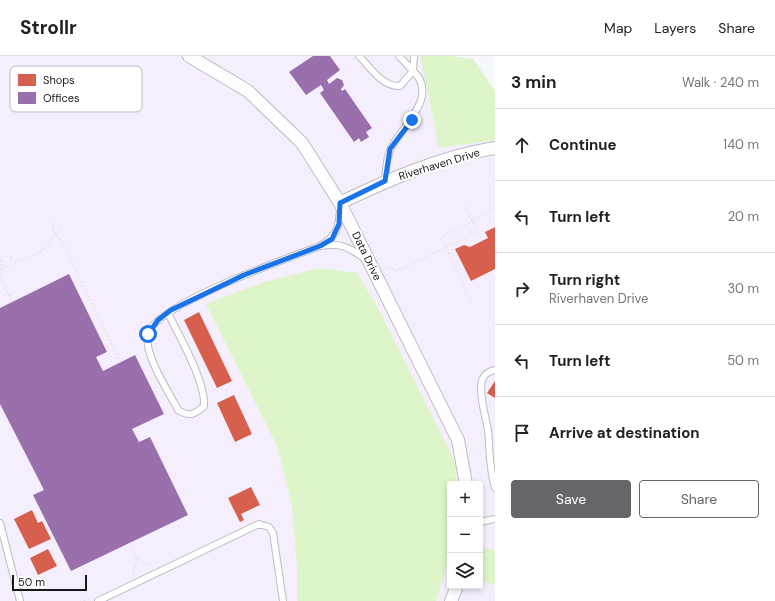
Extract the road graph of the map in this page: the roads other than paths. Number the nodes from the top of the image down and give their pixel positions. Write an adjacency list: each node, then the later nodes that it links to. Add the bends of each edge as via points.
1 (189, 56): 8 (street, Data Drive, via 248,91 302,143)
2 (359, 56): 5 (lane, via 385,84 400,86)
3 (399, 56): 5 (lane)
4 (414, 56): 5 (lane)
5 (413, 71): 7 (lane, via 419,76 423,90 421,102 412,120 390,149)
6 (495, 148): 7 (street, Riverhaven Drive, via 432,164)
7 (385, 181): 8 (street, Riverhaven Drive)
8 (340, 203): 9 (lane, via 339,224 332,239); 10 (street, Data Drive)
9 (320, 246): 10 (lane, via 336,244 352,249); 11 (lane, via 244,275)
10 (369, 262): 13 (street, Data Drive, via 458,440)
11 (168, 313): 11 (lane, via 158,320 148,334 148,350 178,410 186,415 195,414 204,406 205,397)
12 (495, 370): 14 (lane, via 482,378 481,386)
13 (465, 481)
14 (495, 488)
15 (495, 519): 16 (lane)
16 (483, 521)
17 (0, 523): 18 (lane)
18 (7, 550): 19 (lane); 21 (lane)
19 (0, 552)
20 (456, 589): 24 (street)
21 (20, 601)
22 (98, 601): 23 (lane, via 259,524 269,527 273,534)
23 (283, 601)
24 (451, 601)

